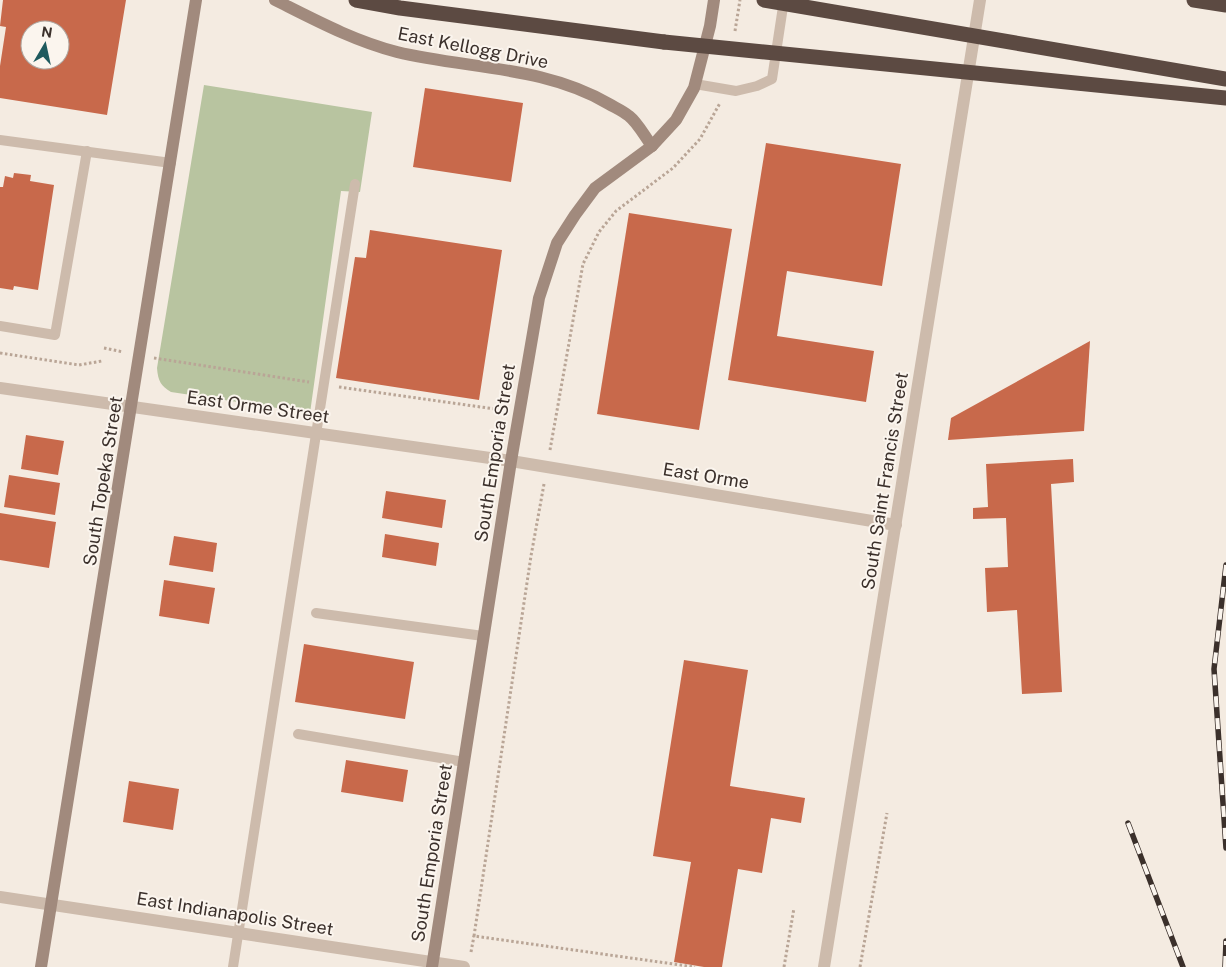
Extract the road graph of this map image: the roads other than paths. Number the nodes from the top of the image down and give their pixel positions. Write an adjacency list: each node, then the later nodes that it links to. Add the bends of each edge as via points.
1 (196, 0): 16 (street, South Topeka Street)
2 (275, 0): 14 (street, East Kellogg Drive, via 370,44 424,58 510,70 594,95 630,116)
3 (356, 0): 12 (highway, bridge, via 664,42)
4 (714, 0): 11 (street, South Emporia Street)
5 (764, 0): 10 (highway, bridge)
6 (784, 0): 11 (lane, via 772,79 736,91)
7 (980, 0): 23 (street, South Saint Francis Street)
8 (1194, 0): 9 (highway)
9 (1226, 5)
10 (1226, 79)
11 (695, 84): 14 (street, South Emporia Street, via 676,120)
12 (1226, 98)
13 (0, 140): 15 (lane)
14 (652, 146): 22 (street, South Emporia Street, via 595,188 557,244 539,298)
15 (87, 151): 16 (lane); 18 (lane, via 55,335)
16 (171, 163): 20 (street, South Topeka Street)
17 (355, 184): 21 (lane)
18 (0, 326)
19 (0, 388): 20 (street, East Orme Street)
20 (133, 406): 21 (street, East Orme Street); 29 (street, South Topeka Street)
21 (316, 433): 22 (street, East Orme Street); 30 (lane)
22 (511, 461): 23 (street, East Orme); 25 (street, South Emporia Street)
23 (896, 525): 35 (street, South Saint Francis Street)
24 (316, 613): 25 (lane)
25 (484, 636): 27 (street, South Emporia Street)
26 (298, 734): 27 (lane)
27 (464, 762): 31 (street, South Emporia Street)
28 (0, 898): 29 (street, East Indianapolis Street)
29 (51, 904): 30 (street, East Indianapolis Street); 32 (street, South Topeka Street)
30 (239, 933): 31 (street, East Indianapolis Street); 33 (lane)
31 (432, 964): 34 (street, East Indianapolis Street)
32 (42, 967)
33 (233, 967)
34 (464, 967)
35 (824, 967)

